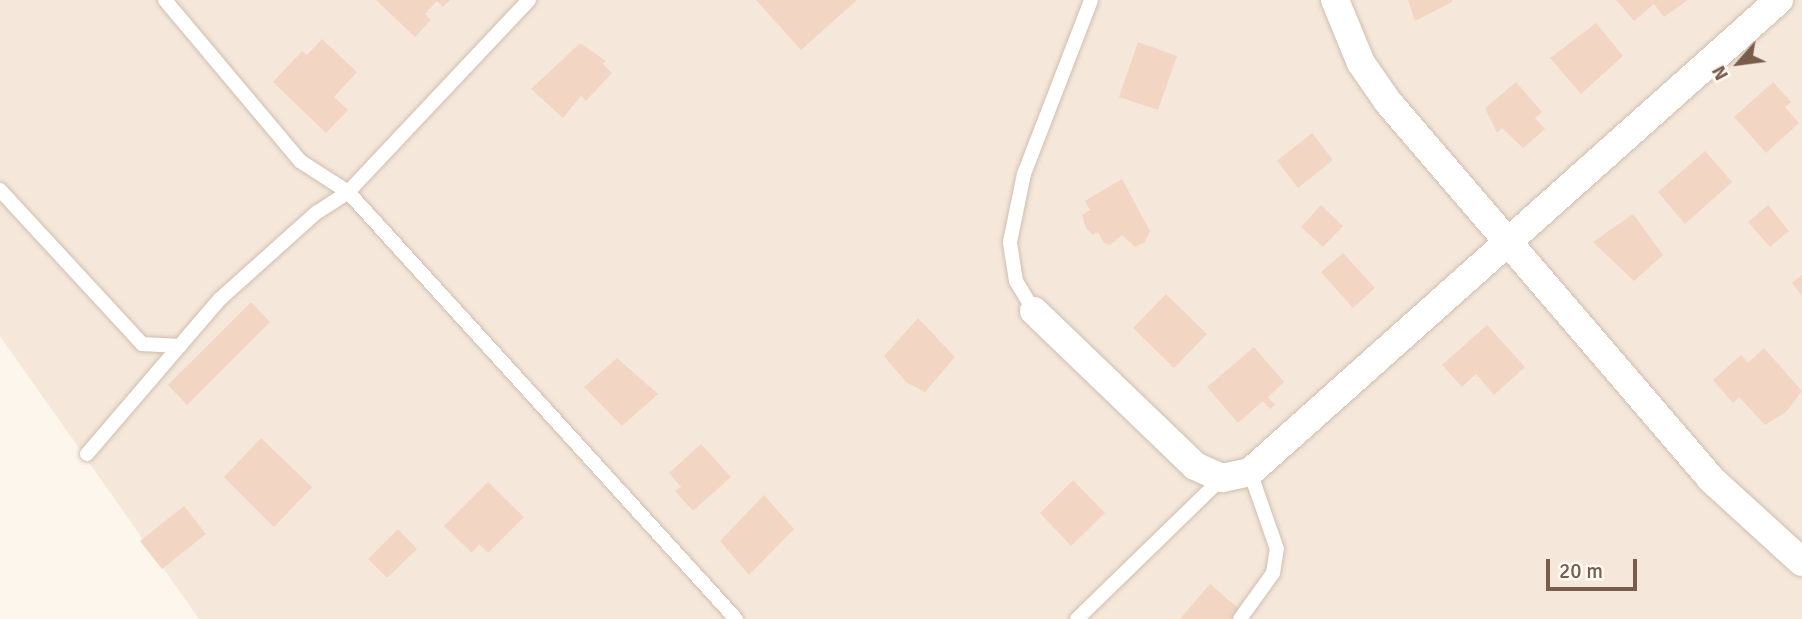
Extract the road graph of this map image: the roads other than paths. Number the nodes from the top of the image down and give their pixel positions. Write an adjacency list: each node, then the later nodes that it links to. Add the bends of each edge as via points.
1 (164, 0): 7 (lane, via 300,161)
2 (529, 0): 7 (lane)
3 (1091, 0): 9 (lane, via 1024,174 1010,242 1016,281)
4 (1335, 0): 8 (street, via 1361,63 1388,102)
5 (1779, 0): 8 (street)
6 (0, 190): 10 (lane, via 142,344)
7 (348, 192): 10 (lane, via 316,213 220,299); 15 (lane)
8 (1507, 241): 12 (street); 14 (street, via 1711,479)
9 (1034, 311): 13 (street, via 1195,466)
10 (180, 346): 11 (lane)
11 (86, 454)
12 (1250, 472): 13 (street); 17 (lane, via 1277,549 1273,573)
13 (1222, 478): 16 (lane)
14 (1802, 562)
15 (736, 619)
16 (1077, 619)
17 (1240, 619)

